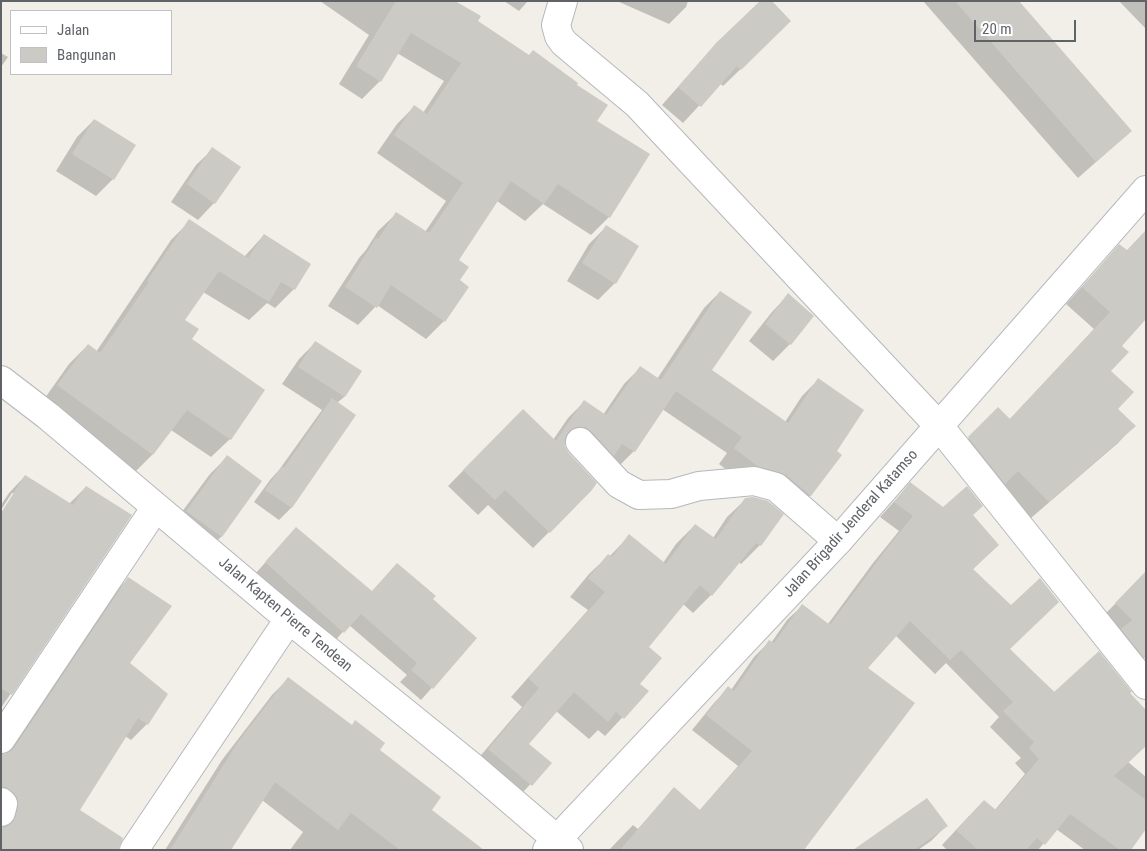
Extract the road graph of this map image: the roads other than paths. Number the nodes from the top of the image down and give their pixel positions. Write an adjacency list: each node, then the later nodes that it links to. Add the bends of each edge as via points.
1 (559, 19): 4 (street, via 564,43 637,104)
2 (1146, 190): 4 (street, Jalan Brigadir Jenderal Katamso)
3 (8, 385): 6 (street, Jalan Kapten Pierre Tendean)
4 (939, 426): 7 (street, Jalan Brigadir Jenderal Katamso); 9 (street)
5 (580, 442): 7 (street, via 619,484 639,495 671,494 699,486 754,481 776,487)
6 (156, 507): 8 (street, Jalan Kapten Pierre Tendean); 10 (street)
7 (838, 541): 13 (street, Jalan Brigadir Jenderal Katamso)
8 (289, 619): 13 (street, Jalan Kapten Pierre Tendean, via 471,766); 14 (street)
9 (1146, 685)
10 (1, 739)
11 (1, 802): 12 (street)
12 (1, 812)
13 (557, 846)
14 (134, 850)

